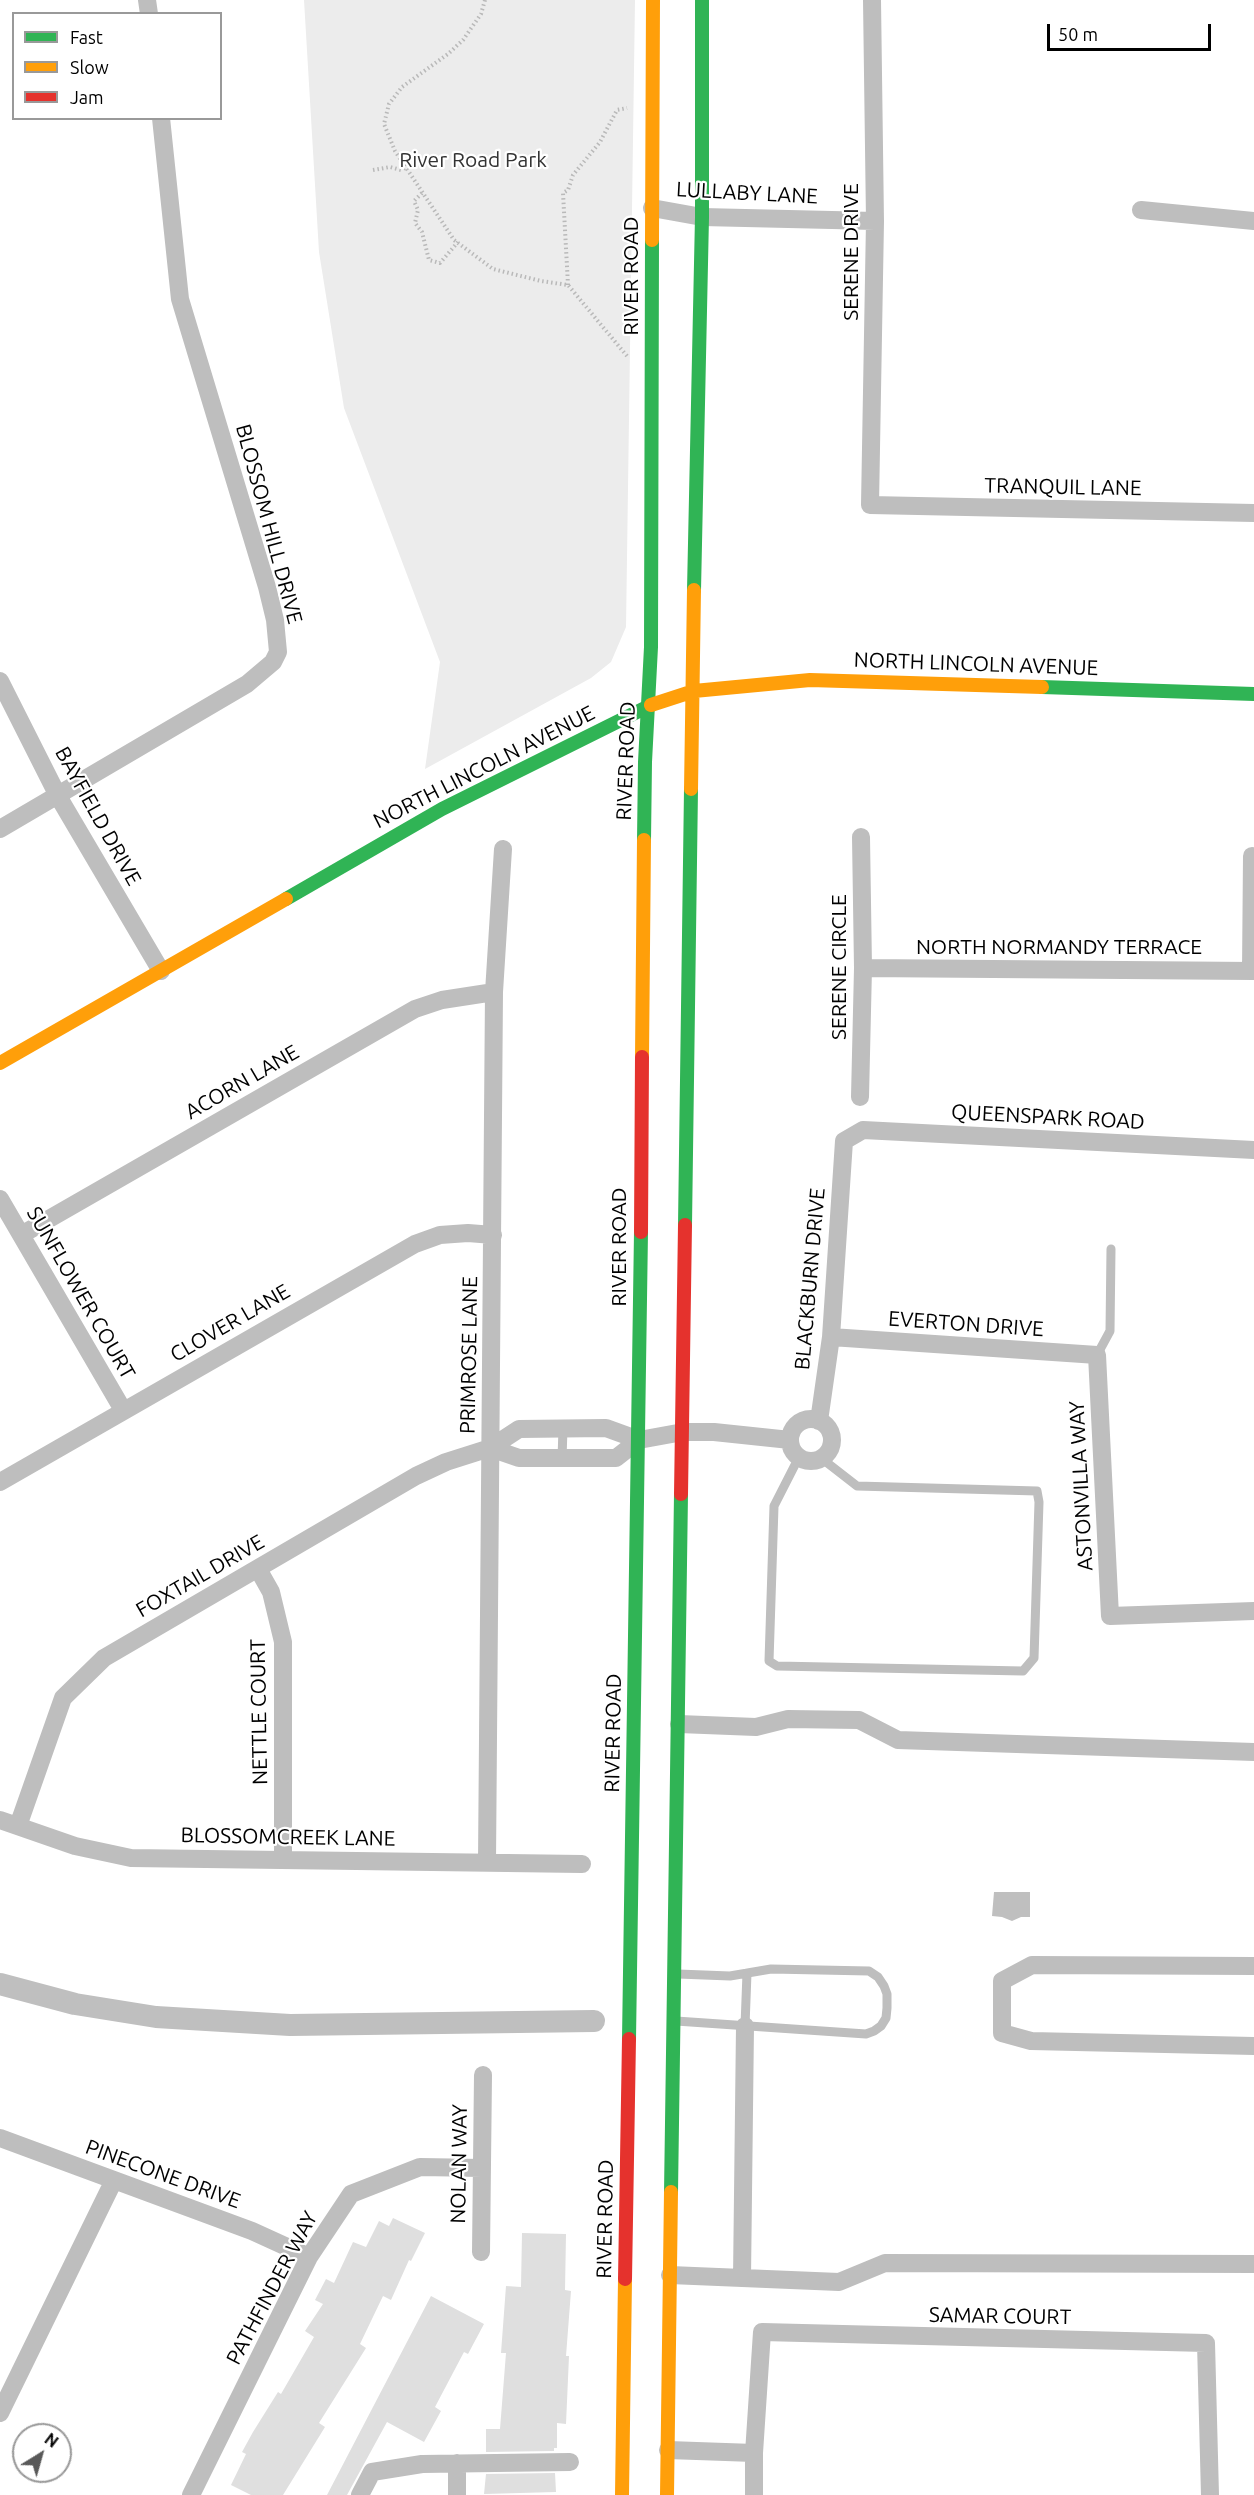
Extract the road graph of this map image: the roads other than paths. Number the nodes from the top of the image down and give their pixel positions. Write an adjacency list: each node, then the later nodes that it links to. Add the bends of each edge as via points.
1 (653, 0): 5 (main road, RIVER ROAD)
2 (702, 0): 7 (main road)
3 (872, 0): 8 (street, SERENE DRIVE)
4 (161, 120): 16 (street, BLOSSOM HILL DRIVE, via 180,299 267,587 278,652 273,662 248,684)
5 (652, 208): 7 (street, LULLABY LANE); 15 (main road, RIVER ROAD)
6 (1141, 210): 9 (street)
7 (702, 217): 8 (street, LULLABY LANE); 13 (main road)
8 (875, 221): 10 (street, SERENE DRIVE)
9 (1254, 221)
10 (870, 505): 11 (street, TRANQUIL LANE)
11 (1254, 513)
12 (0, 681): 16 (street, BAYFIELD DRIVE)
13 (694, 691): 14 (main road, NORTH LINCOLN AVENUE, via 810,680); 15 (main road, NORTH LINCOLN AVENUE); 38 (main road)
14 (1254, 694)
15 (649, 706): 22 (main road, NORTH LINCOLN AVENUE, via 442,809); 39 (main road, RIVER ROAD, via 645,762)
16 (58, 796): 17 (street, BLOSSOM HILL DRIVE); 22 (street, BAYFIELD DRIVE)
17 (0, 829)
18 (861, 837): 21 (street, SERENE CIRCLE)
19 (503, 849): 24 (street, PRIMROSE LANE)
20 (1252, 856): 23 (street)
21 (863, 968): 23 (street, NORTH NORMANDY TERRACE); 26 (street, SERENE CIRCLE)
22 (161, 971): 25 (main road, NORTH LINCOLN AVENUE)
23 (1253, 971)
24 (494, 993): 30 (street, ACORN LANE, via 442,1000 415,1009); 31 (street, PRIMROSE LANE)
25 (0, 1063)
26 (860, 1097)
27 (844, 1141): 28 (street, QUEENSPARK ROAD, via 863,1130); 33 (street, BLACKBURN DRIVE)
28 (1254, 1150)
29 (0, 1199): 30 (street, SUNFLOWER COURT)
30 (21, 1234): 35 (street, SUNFLOWER COURT)
31 (492, 1235): 35 (street, CLOVER LANE, via 440,1235 415,1245); 41 (street, PRIMROSE LANE)
32 (1111, 1249): 34 (lane, via 1110,1331)
33 (831, 1337): 34 (street, EVERTON DRIVE); 36 (street, BLACKBURN DRIVE)
34 (1098, 1355): 47 (street, ASTONVILLA WAY, via 1110,1616)
35 (123, 1410): 45 (street, CLOVER LANE)
36 (819, 1421): 40 (street, via 799,1422); 43 (street, via 830,1430 832,1439)
37 (563, 1428): 39 (street, FOXTAIL DRIVE, via 606,1428); 41 (street, FOXTAIL DRIVE, via 519,1429); 44 (lane)
38 (683, 1432): 39 (street); 40 (street); 48 (main road)
39 (639, 1440): 44 (street, via 616,1458); 78 (main road, RIVER ROAD)
40 (790, 1440): 42 (street)
41 (490, 1448): 44 (street, via 519,1458); 46 (street, FOXTAIL DRIVE, via 416,1476); 53 (street, PRIMROSE LANE)
42 (799, 1457): 43 (street); 43 (lane, via 774,1506 769,1662 777,1666 1023,1671 1034,1658 1037,1491 857,1486)
43 (821, 1458)
44 (562, 1459)
45 (0, 1482)
46 (258, 1569): 51 (street, FOXTAIL DRIVE, via 104,1658 63,1698); 52 (street, NETTLE COURT, via 271,1592 283,1642)
47 (1254, 1611)
48 (679, 1725): 49 (street, via 756,1727 788,1719 859,1720 898,1740); 57 (main road)
49 (1254, 1752)
50 (0, 1820): 51 (street, BLOSSOMCREEK LANE)
51 (18, 1826): 52 (street, BLOSSOMCREEK LANE, via 75,1846 131,1858)
52 (283, 1860): 53 (street, BLOSSOMCREEK LANE)
53 (487, 1862): 54 (street, BLOSSOMCREEK LANE)
54 (582, 1864)
55 (1254, 1966): 60 (street, via 1032,1965 1002,1981 1002,2033 1031,2041)
56 (747, 1973): 57 (lane); 59 (lane); 59 (lane, via 771,1969 870,1971 888,1994 888,2008 881,2026 866,2034)
57 (675, 1974): 58 (main road)
58 (674, 2021): 59 (lane); 68 (main road)
59 (745, 2026): 69 (street)
60 (1254, 2046)
61 (483, 2075): 63 (street, NOLAN WAY)
62 (0, 2138): 64 (street, PINECONE DRIVE)
63 (482, 2168): 65 (street, NOLAN WAY); 66 (street, PATHFINDER WAY, via 420,2167 351,2194)
64 (114, 2180): 66 (street, PINECONE DRIVE, via 252,2230); 70 (street)
65 (481, 2252)
66 (309, 2258): 75 (street, PATHFINDER WAY)
67 (1254, 2264): 69 (street, via 885,2263 839,2282)
68 (670, 2275): 69 (street); 71 (main road)
69 (741, 2278)
70 (0, 2413)
71 (668, 2450): 72 (street); 79 (main road)
72 (754, 2453): 80 (street, SAMAR COURT); 81 (street, SAMAR COURT, via 762,2332 1206,2343)
73 (570, 2462): 74 (street)
74 (457, 2463): 76 (street, via 372,2472); 77 (street)
75 (191, 2495)
76 (360, 2495)
77 (457, 2495)
78 (622, 2495)
79 (667, 2495)
80 (754, 2495)
81 (1210, 2495)

